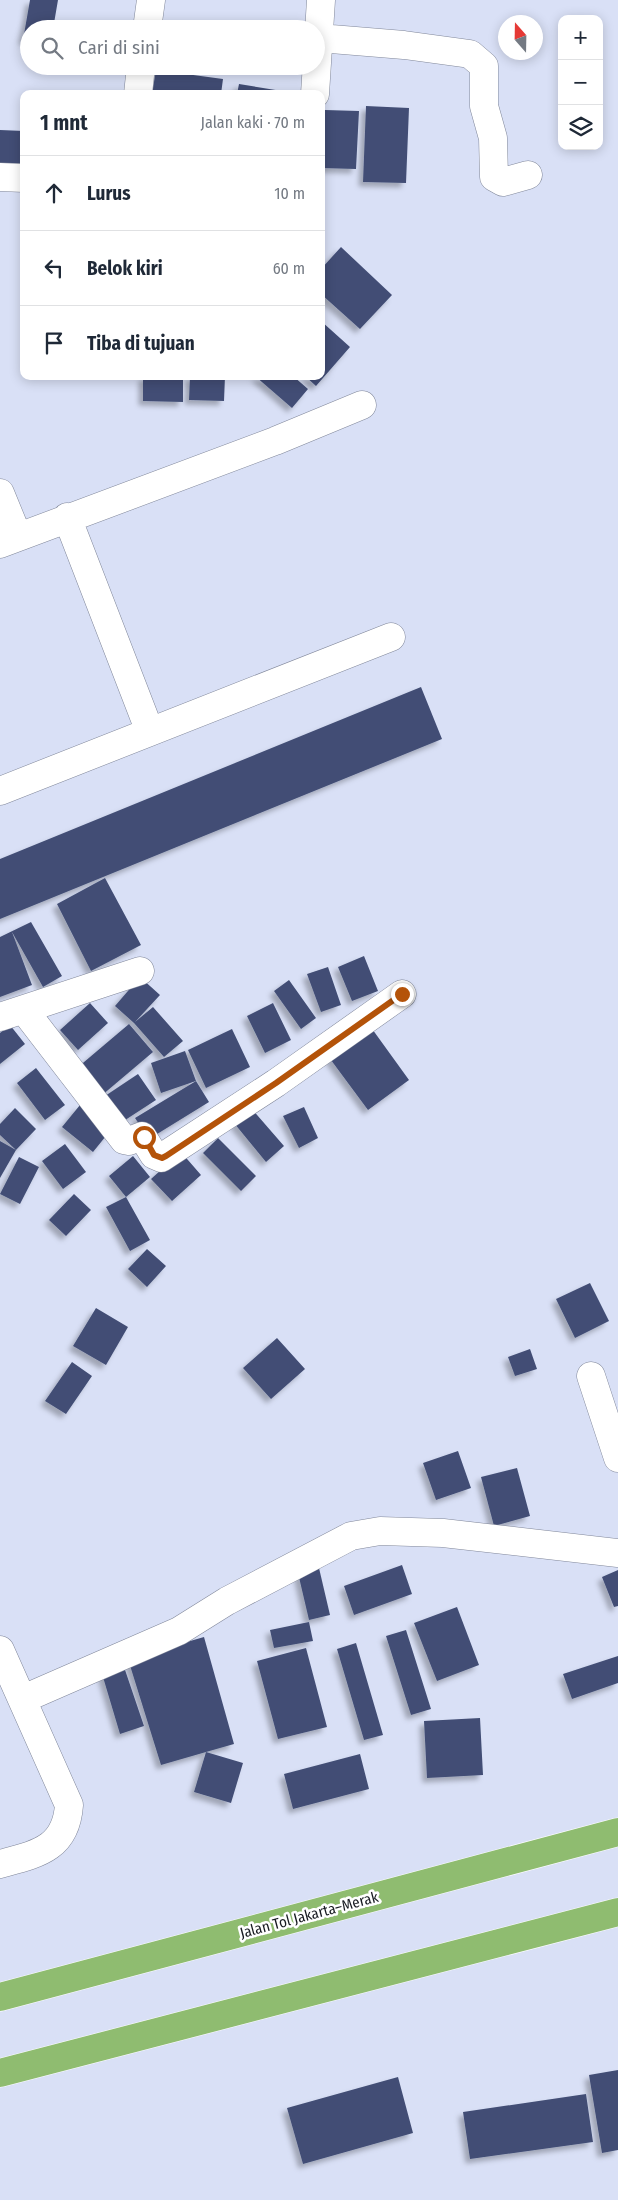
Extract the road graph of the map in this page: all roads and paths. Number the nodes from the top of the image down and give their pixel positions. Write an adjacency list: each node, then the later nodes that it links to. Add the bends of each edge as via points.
1 (151, 0): 3 (street)
2 (318, 0): 4 (street)
3 (148, 20)
4 (319, 20)
5 (325, 38): 10 (street, via 470,54 484,66 484,106 493,138 494,177 503,182)
6 (141, 75): 8 (street)
7 (316, 75): 9 (street)
8 (139, 90)
9 (315, 90)
10 (528, 175)
11 (0, 177): 12 (street)
12 (20, 178)
13 (362, 405): 15 (street, via 275,441)
14 (0, 492): 16 (street)
15 (67, 517): 16 (street); 18 (street)
16 (9, 541)
17 (390, 637): 18 (street)
18 (150, 732): 19 (street)
19 (0, 790)
20 (140, 971): 22 (street)
21 (402, 994): 22 (street, via 162,1158 154,1155 142,1136 124,1140)
22 (12, 1013)
23 (591, 1376): 24 (street)
24 (618, 1458)
25 (618, 1553): 27 (street, via 443,1534 380,1531 351,1536 227,1601 179,1631)
26 (0, 1650): 27 (street)
27 (23, 1699): 29 (street, via 69,1805 68,1822 59,1837 39,1854)
28 (618, 1832): 31 (highway, Jalan Tol Jakarta–Merak)
29 (0, 1864)
30 (618, 1912): 32 (highway)
31 (0, 1997)
32 (0, 2073)

